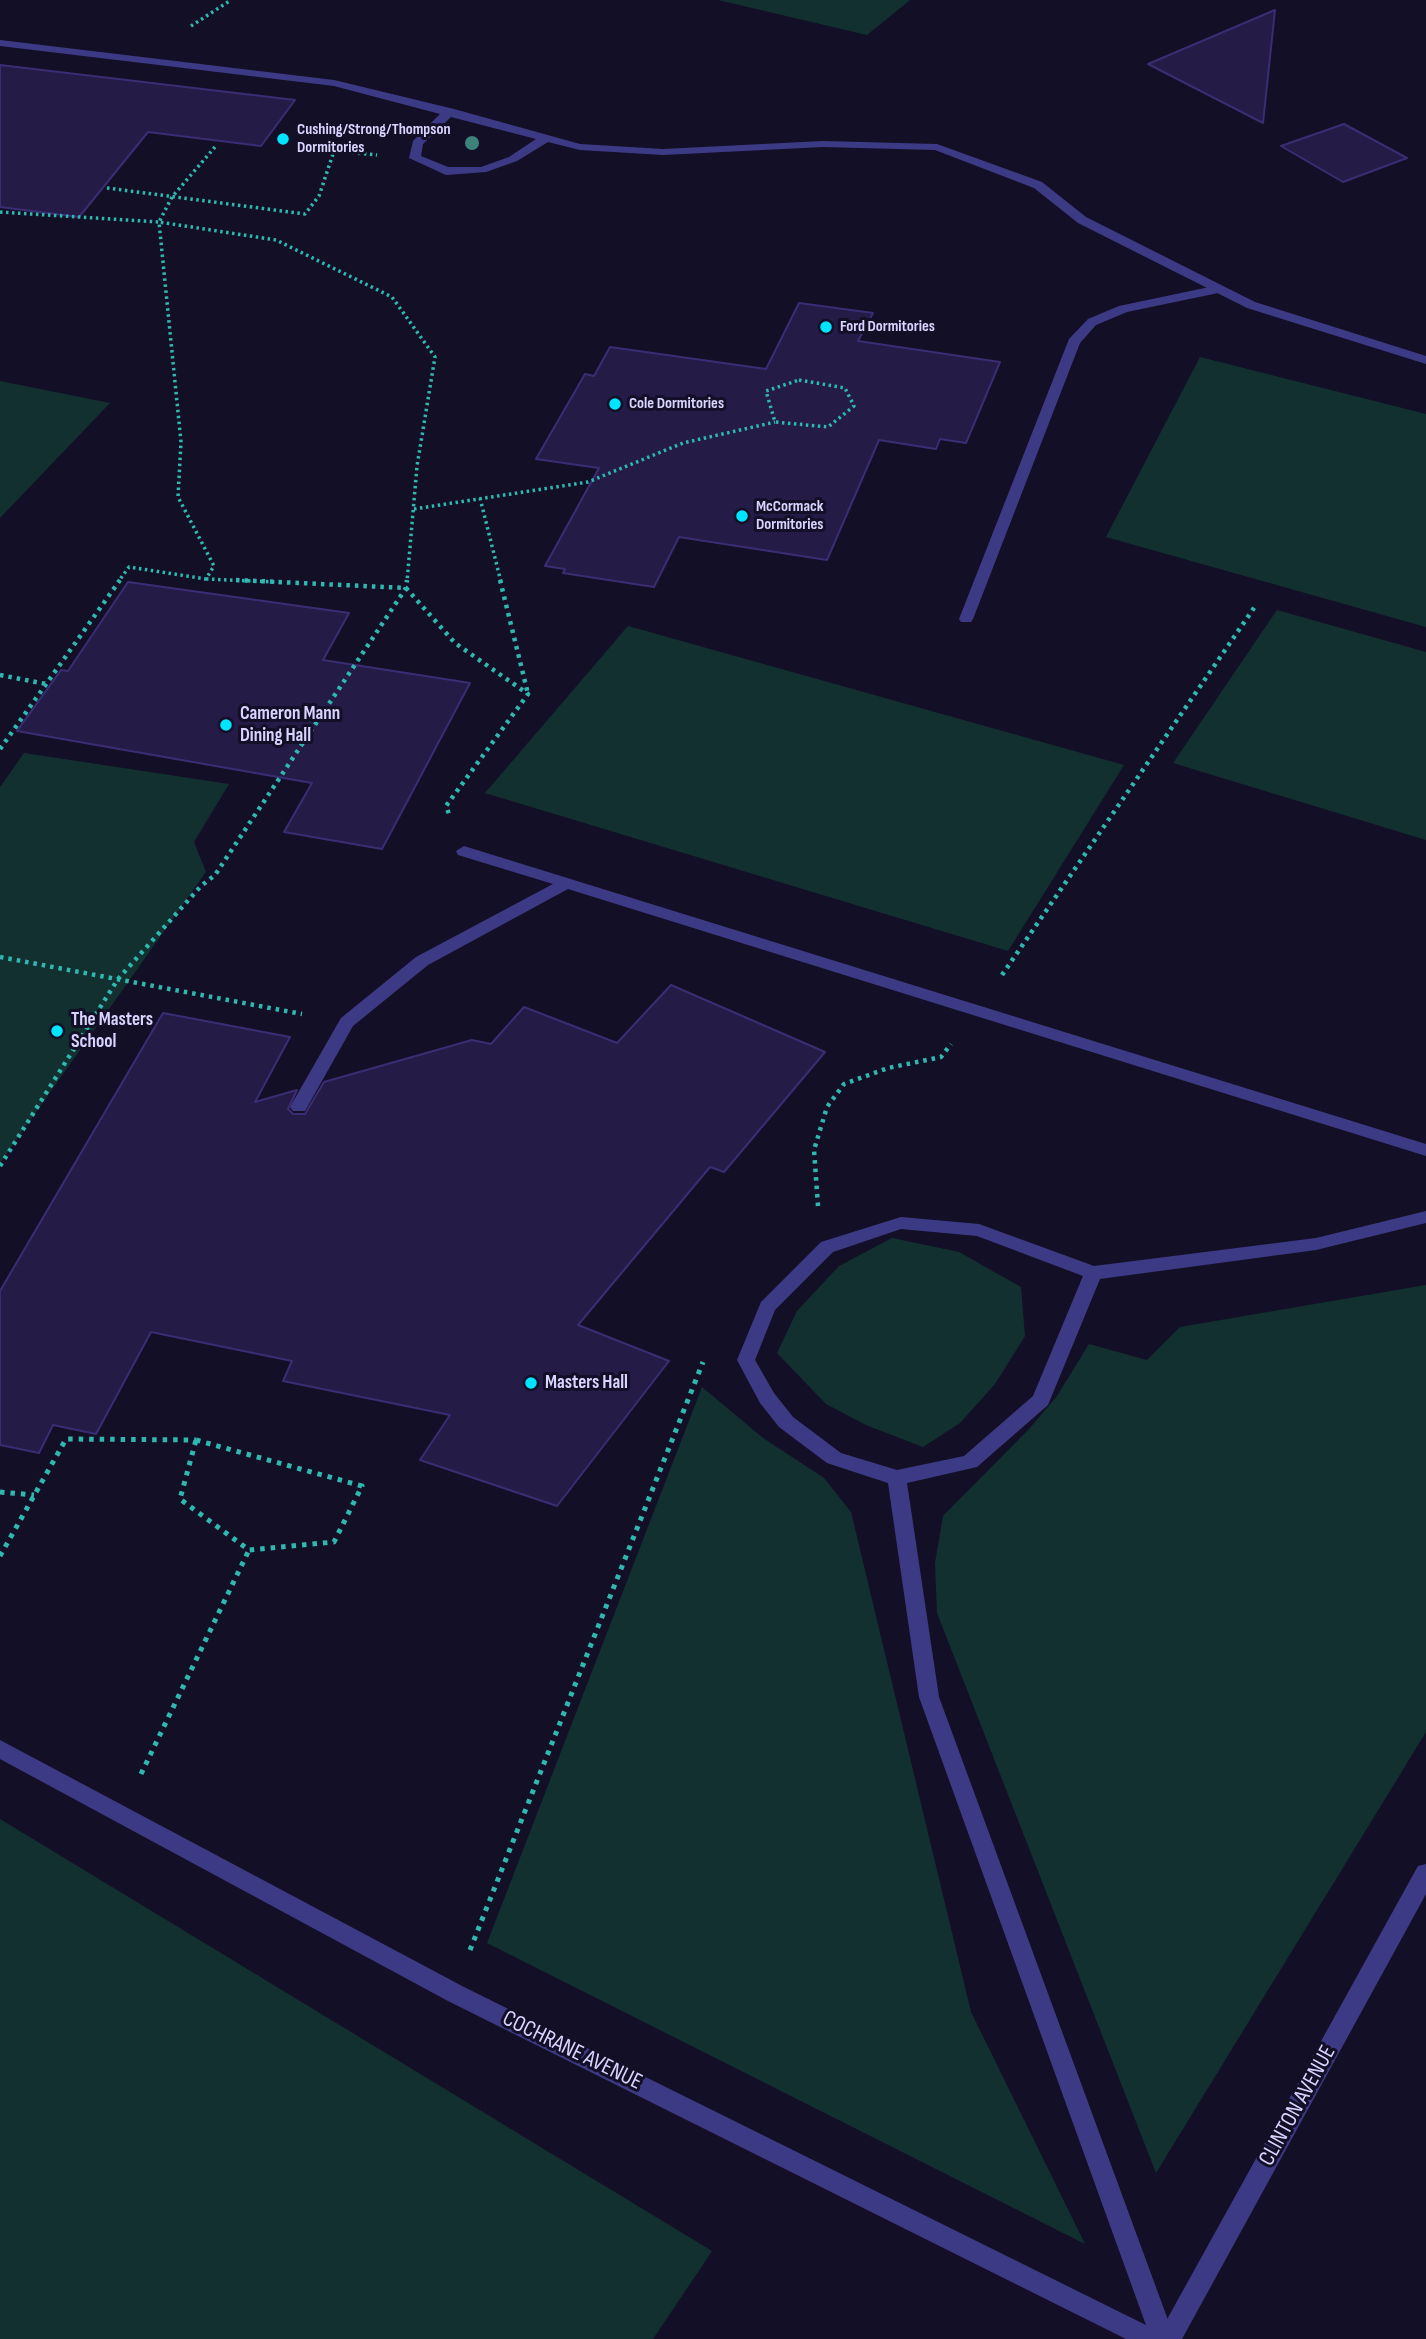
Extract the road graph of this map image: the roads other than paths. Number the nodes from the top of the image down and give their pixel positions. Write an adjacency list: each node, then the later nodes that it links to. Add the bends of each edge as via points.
1 (0, 43): 2 (street, via 334,83)
2 (450, 111): 3 (street); 3 (street, via 417,144 415,158 446,171 482,170 513,159)
3 (546, 138): 4 (street, via 580,147 663,152 823,144 937,148 1038,185 1082,220)
4 (1219, 289): 5 (street, via 1251,305); 6 (street, via 1123,309 1092,322 1074,342)
5 (1426, 360)
6 (966, 619)
7 (464, 851): 8 (street)
8 (567, 883): 9 (street, via 422,961 347,1022); 10 (street)
9 (299, 1107)
10 (1426, 1150)
11 (1426, 1217): 12 (street, via 1316,1244)
12 (1093, 1273): 13 (street, via 1041,1400 970,1462); 13 (street, via 979,1230 901,1223 827,1247 767,1307 747,1360 767,1398 786,1422 834,1458)
13 (897, 1478): 17 (street, via 929,1697)
14 (0, 1749): 16 (street, COCHRANE AVENUE, via 456,1994)
15 (1426, 1873): 18 (street, CLINTON AVENUE)
16 (1151, 2339)
17 (1163, 2339)
18 (1169, 2339)

